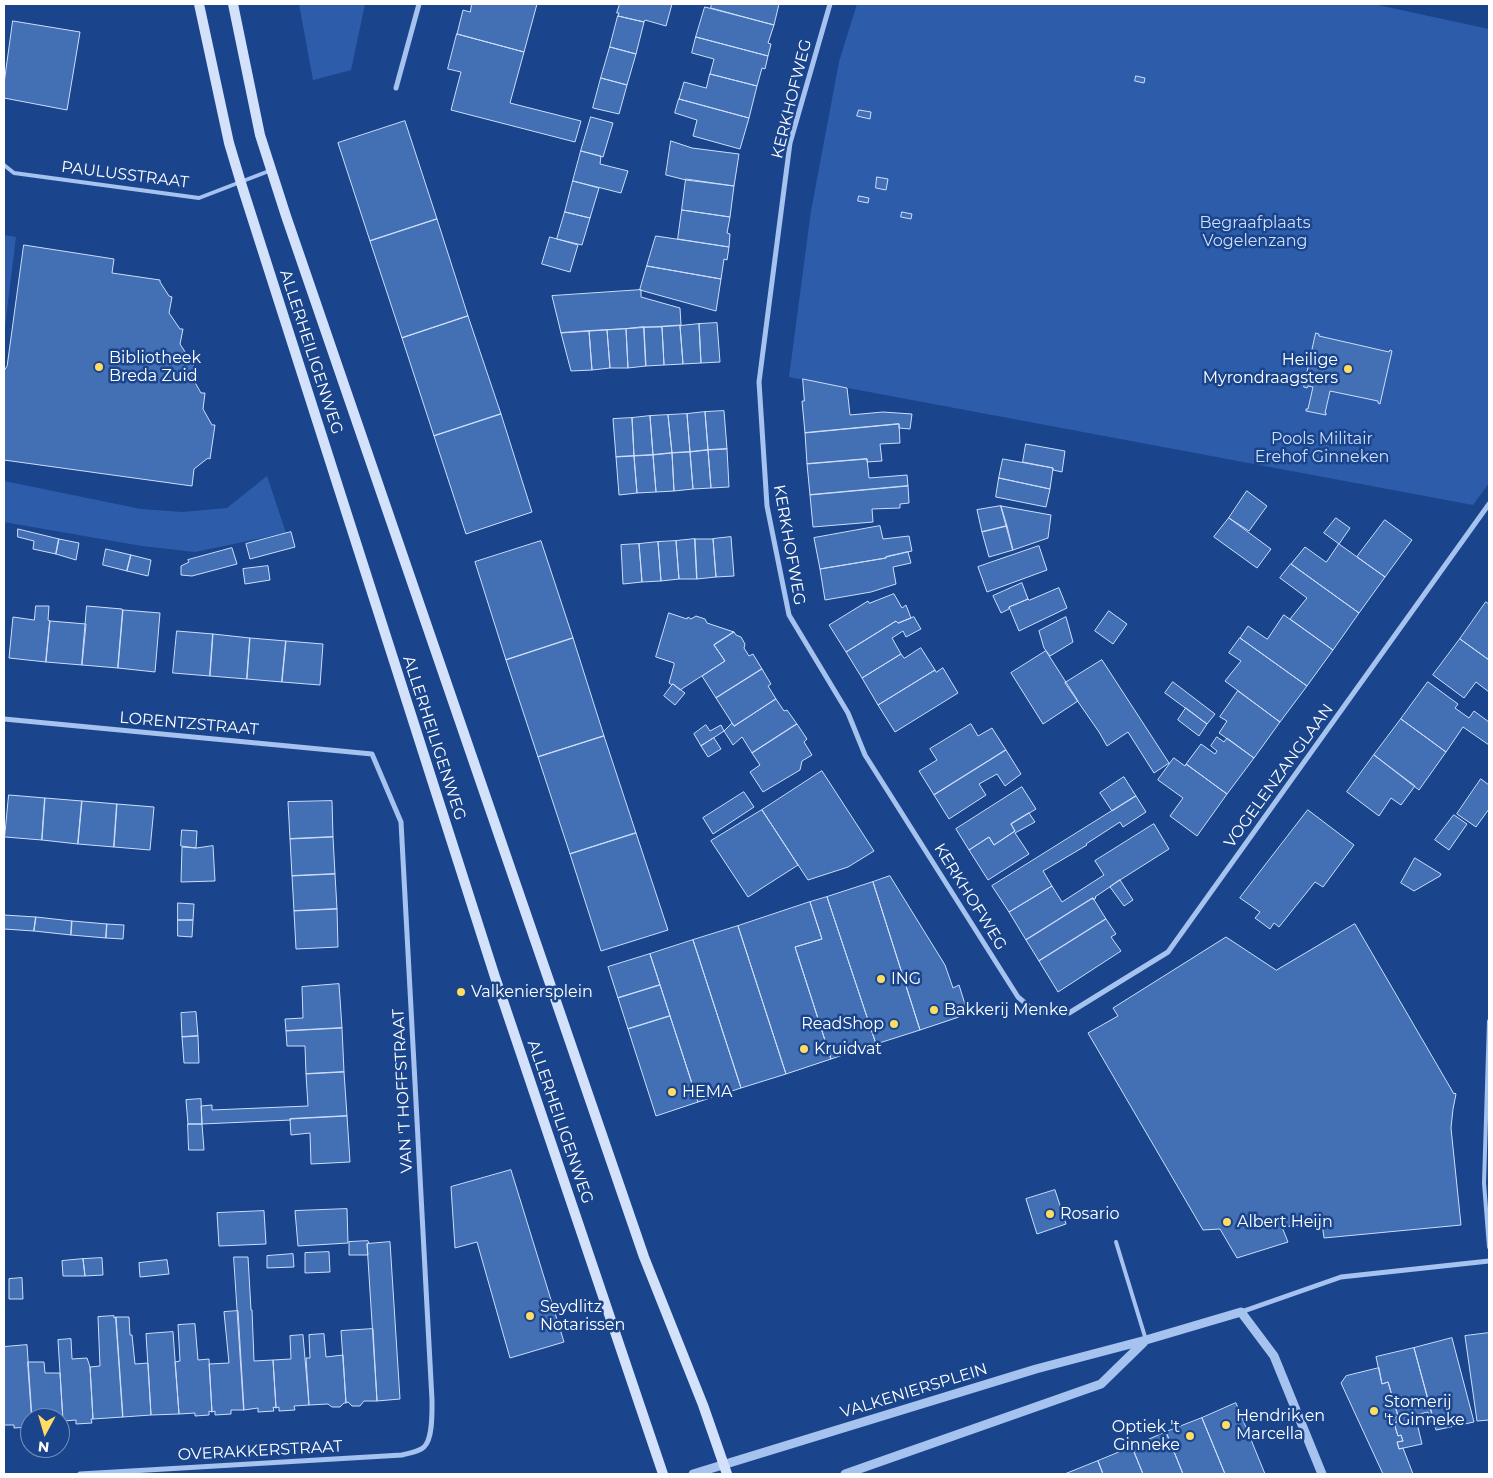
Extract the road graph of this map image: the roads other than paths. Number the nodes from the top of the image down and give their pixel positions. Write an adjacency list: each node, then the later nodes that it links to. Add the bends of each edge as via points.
1 (199, 4): 8 (main road, ALLERHEILIGENWEG, via 229,144)
2 (233, 4): 7 (main road, ALLERHEILIGENWEG, via 260,135)
3 (419, 4): 5 (street)
4 (830, 4): 12 (street, KERKHOFWEG, via 790,143 759,382 767,506 789,615 848,713 865,755 1018,997 1032,1009)
5 (396, 88)
6 (4, 165): 8 (lane, PAULUSSTRAAT, via 14,174 199,198)
7 (272, 170): 8 (lane, PAULUSSTRAAT); 20 (main road, ALLERHEILIGENWEG, via 644,1257 703,1405)
8 (241, 182): 22 (main road, ALLERHEILIGENWEG, via 495,976)
9 (1489, 504): 12 (street, VOGELENZANGLAAN, via 1168,952 1069,1013)
10 (4, 719): 11 (street, LORENTZSTRAAT)
11 (372, 754): 19 (street, VAN 'T HOFFSTRAAT, via 401,822 432,1400)
12 (1049, 1013)
13 (1489, 1022): 15 (lane, via 1484,1183)
14 (1116, 1242): 18 (lane)
15 (1489, 1247)
16 (1489, 1261): 17 (street, via 1341,1277)
17 (1241, 1312): 18 (street, VALKENIERSPLEIN); 25 (street, via 1274,1356)
18 (1146, 1340): 20 (street, VALKENIERSPLEIN, via 1036,1369); 24 (street, VALKENIERSPLEIN, via 1101,1384)
19 (431, 1433): 21 (street, OVERAKKERSTRAAT, via 426,1446 402,1455)
20 (725, 1470): 23 (street, VALKENIERSPLEIN)
21 (80, 1474)
22 (663, 1474)
23 (693, 1474)
24 (845, 1474)
25 (1322, 1474)

